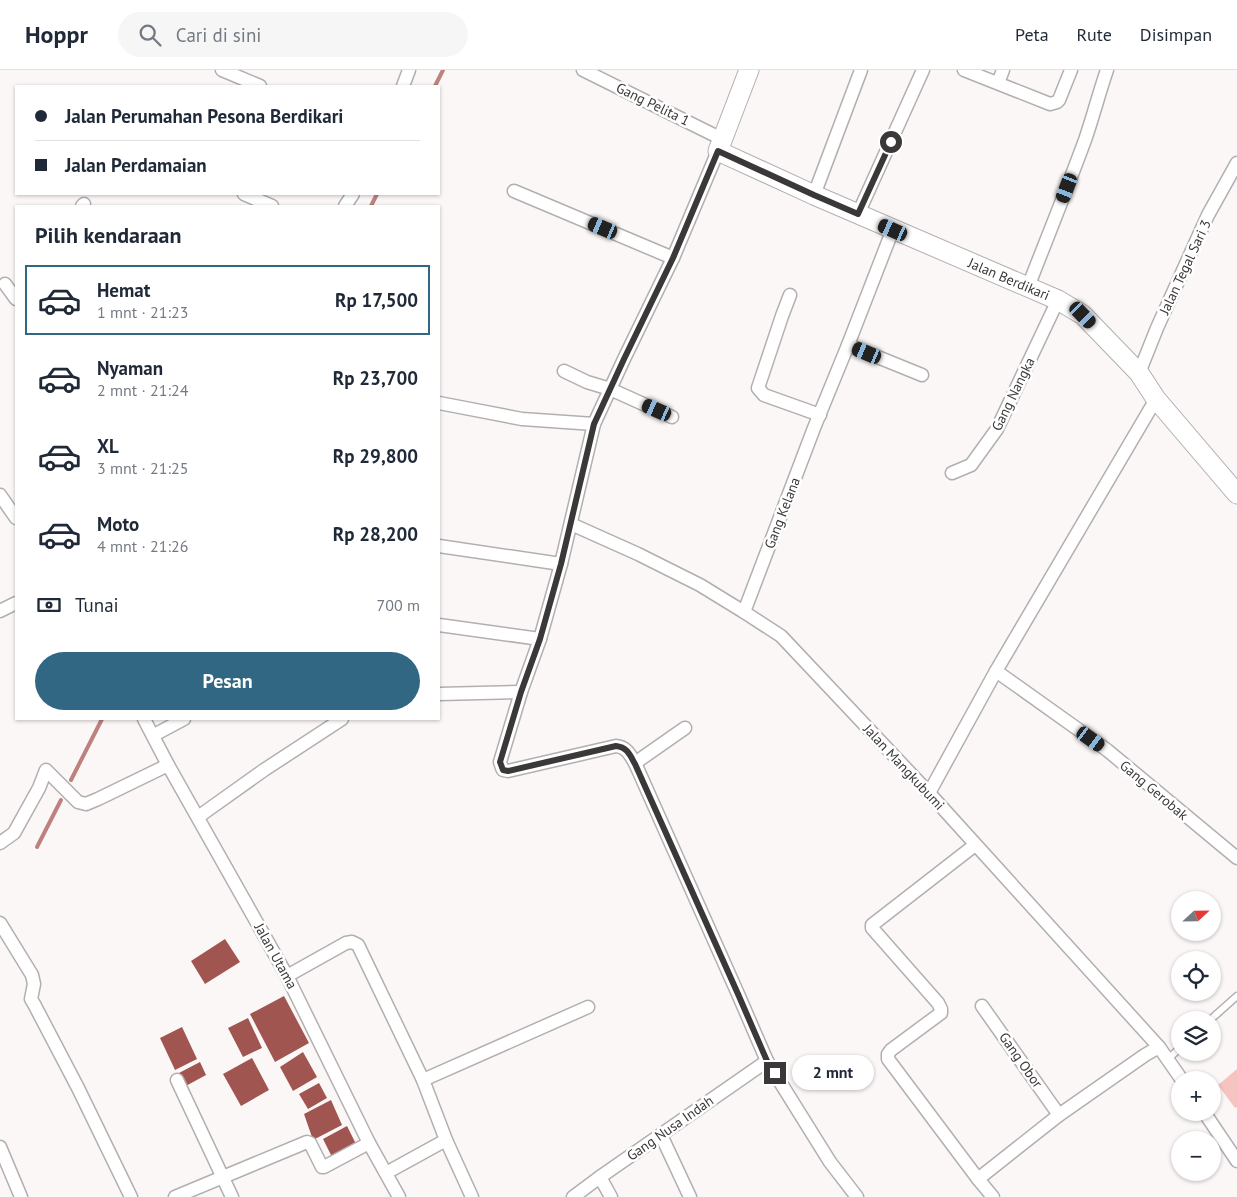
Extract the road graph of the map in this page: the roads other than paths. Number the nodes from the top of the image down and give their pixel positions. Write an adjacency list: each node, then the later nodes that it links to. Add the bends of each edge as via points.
1 (222, 70): 12 (street)
2 (409, 70): 13 (street)
3 (583, 70): 14 (street, Gang Pelita 1)
4 (749, 70): 14 (street)
5 (861, 70): 18 (street)
6 (923, 70): 20 (street)
7 (964, 70): 11 (street)
8 (1003, 70): 11 (street)
9 (1072, 70): 11 (street, via 1059,100 1050,104)
10 (1107, 70): 24 (street, via 1079,155)
11 (998, 83)
12 (258, 85)
13 (403, 85)
14 (720, 145): 18 (street, Jalan Berdikari); 22 (street)
15 (1237, 163): 30 (street, Jalan Tegal Sari 3, via 1208,215)
16 (514, 191): 22 (street)
17 (246, 195): 19 (street)
18 (814, 195): 20 (street, Jalan Berdikari)
19 (270, 205)
20 (858, 214): 21 (street, Jalan Berdikari)
21 (893, 230): 24 (street, Jalan Berdikari); 28 (street, Gang Kelana)
22 (673, 258): 32 (street)
23 (5, 284): 26 (street)
24 (1028, 287): 27 (street, Jalan Berdikari)
25 (790, 295): 35 (street, via 758,388 764,395)
26 (15, 298)
27 (1058, 300): 30 (street, Jalan Berdikari, via 1083,315); 38 (street, Gang Nangka, via 997,429 971,464)
28 (848, 345): 31 (street); 35 (street, Gang Kelana)
29 (564, 371): 32 (street)
30 (1139, 373): 33 (street, Jalan Berdikari)
31 (922, 375)
32 (610, 390): 36 (street); 37 (street)
33 (1156, 399): 39 (street, Jalan Berdikari); 50 (street)
34 (440, 403): 37 (street, via 522,419)
35 (820, 416): 47 (street, Gang Kelana)
36 (672, 417)
37 (594, 424): 42 (street)
38 (952, 473)
39 (1237, 494)
40 (0, 495): 41 (street)
41 (15, 517)
42 (571, 524): 44 (street); 47 (street, Jalan Mangkubumi, via 700,585)
43 (440, 546): 44 (street)
44 (561, 564): 49 (street)
45 (15, 603): 46 (street)
46 (0, 611)
47 (744, 612): 60 (street, Jalan Mangkubumi, via 781,636)
48 (440, 625): 49 (street)
49 (540, 639): 51 (street)
50 (996, 671): 60 (street); 64 (street, Gang Gerobak, via 1107,750)
51 (521, 692): 52 (street); 58 (street, via 500,762 503,770 616,746 626,749)
52 (440, 694)
53 (145, 720): 57 (street, Jalan Utama)
54 (182, 720): 57 (street)
55 (340, 720): 61 (street)
56 (685, 728): 58 (street)
57 (154, 735): 59 (street, Jalan Utama)
58 (635, 764): 74 (street)
59 (168, 765): 61 (street, Jalan Utama); 62 (street, via 86,804 78,802 46,770 14,833)
60 (929, 793): 63 (street, Jalan Mangkubumi)
61 (198, 817): 66 (street, Jalan Utama)
62 (0, 843)
63 (975, 845): 71 (street, Jalan Mangkubumi); 88 (street, via 872,928 941,1009 941,1013 891,1050 888,1059)
64 (1237, 858)
65 (0, 923): 90 (street, via 32,975 31,998)
66 (288, 976): 77 (street, via 346,942 358,945); 82 (street, Jalan Utama)
67 (1237, 996): 70 (lane)
68 (982, 1006): 78 (street, Gang Obor)
69 (588, 1007): 77 (street)
70 (1220, 1011)
71 (1159, 1047): 73 (street, Jalan Mangkubumi); 78 (street)
72 (1171, 1056): 73 (lane)
73 (1168, 1059): 75 (street, Jalan Mangkubumi)
74 (767, 1061): 80 (street, Gang Nusa Indah); 98 (street, via 830,1162)
75 (1176, 1071)
76 (177, 1080): 86 (street)
77 (423, 1080): 81 (street)
78 (1059, 1115): 88 (street)
79 (1210, 1121): 84 (street)
80 (661, 1135): 87 (street, Gang Nusa Indah); 97 (street)
81 (446, 1140): 85 (street); 94 (street)
82 (369, 1143): 85 (street, Jalan Utama); 86 (street, via 322,1167 307,1142)
83 (0, 1147): 89 (street)
84 (1237, 1161)
85 (386, 1173): 93 (street, Jalan Utama)
86 (223, 1177): 91 (street); 92 (street)
87 (600, 1177): 95 (street, Gang Nusa Indah); 96 (street)
88 (978, 1179): 99 (street)
89 (21, 1197)
90 (131, 1197)
91 (175, 1197)
92 (232, 1197)
93 (399, 1197)
94 (472, 1197)
95 (574, 1197)
96 (611, 1197)
97 (690, 1197)
98 (857, 1197)
99 (993, 1197)

